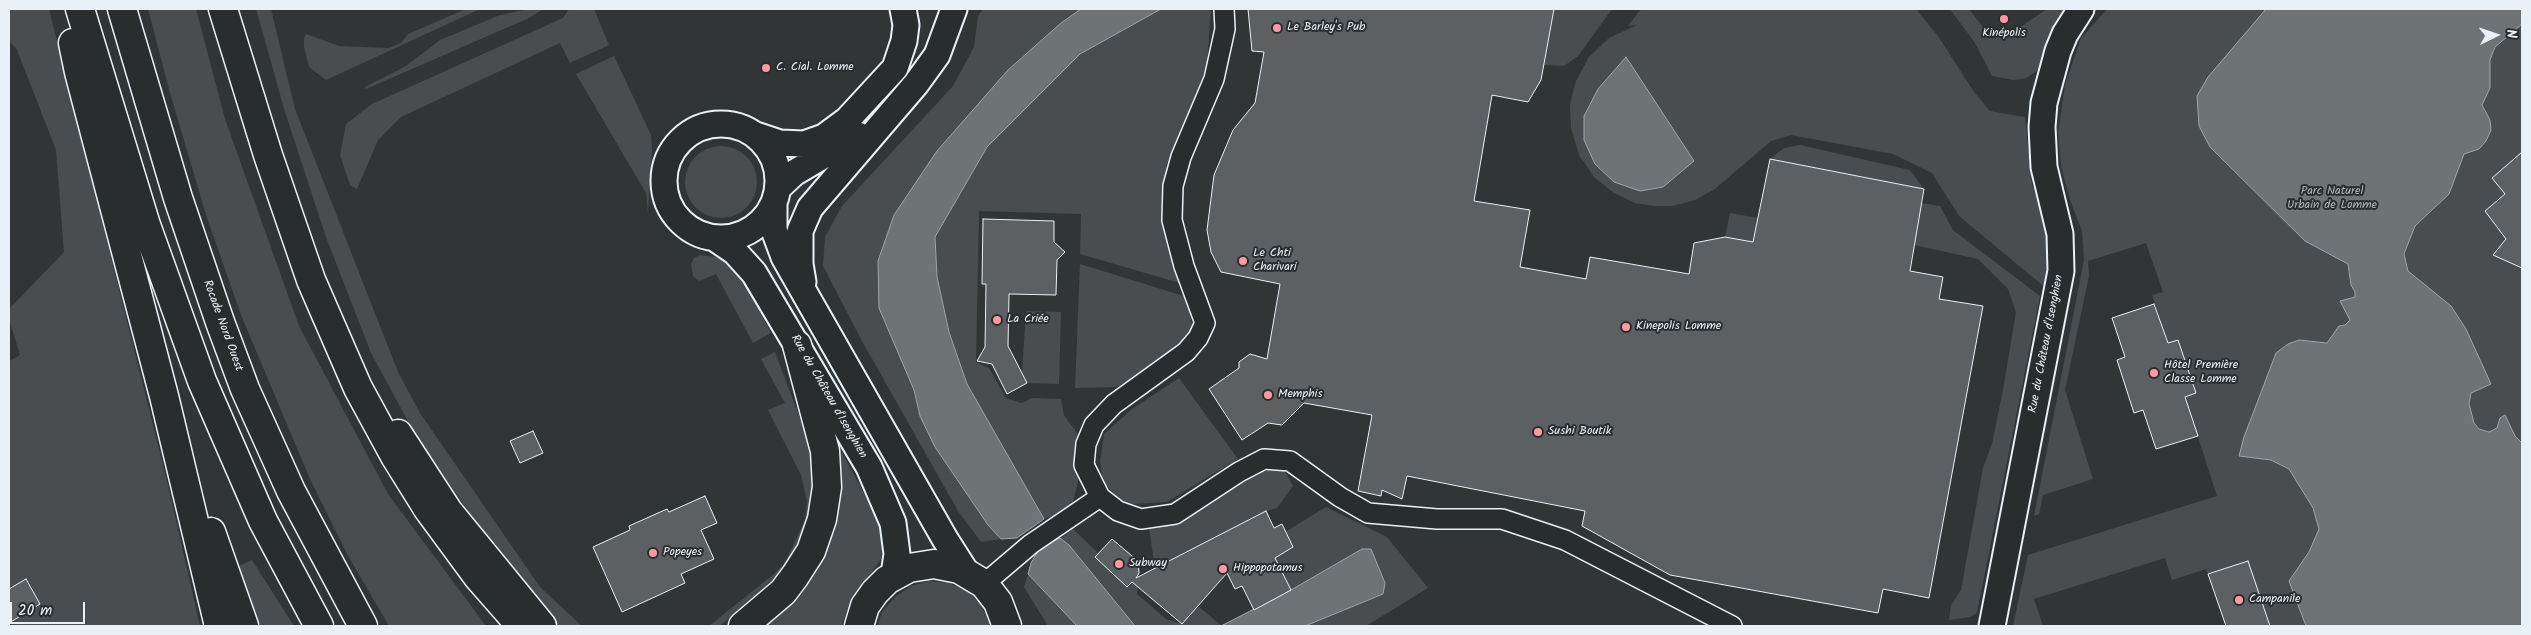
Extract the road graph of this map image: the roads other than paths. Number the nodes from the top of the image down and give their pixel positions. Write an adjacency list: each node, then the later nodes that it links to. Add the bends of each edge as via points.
1 (68, 9): 17 (main road, via 79,72)
2 (80, 9): 23 (main road, via 146,225 202,381 263,521)
3 (223, 9): 13 (main road)
4 (903, 9): 10 (street, via 904,41 895,68 847,120 824,137 804,144 780,143)
5 (954, 9): 9 (street, via 937,55)
6 (1224, 9): 18 (street, via 1225,29 1214,79 1181,157 1173,186 1172,220 1184,266 1205,323 1186,352 1114,404 1094,425 1086,444 1084,465)
7 (2081, 9): 32 (street, Rue du Château d'Isenghien, via 2058,51 2044,103 2044,167 2060,234 2061,271)
8 (125, 17): 24 (main road, Rocade Nord Ouest, via 178,198 245,389 291,491)
9 (890, 112): 11 (street, via 827,155 794,173); 14 (street, via 818,196 804,220 800,231 800,264)
10 (756, 135): 11 (street, via 774,158); 12 (street, via 730,124 708,125 688,134 670,156 664,179 667,202 674,214 695,232)
11 (777, 196): 12 (street, via 757,227 731,238); 14 (street, via 774,230 777,243)
12 (716, 238): 15 (street, Rue du Château d'Isenghien, via 748,266)
13 (311, 280): 16 (main road); 27 (main road, via 412,459 448,511)
14 (808, 296): 20 (street, via 945,539)
15 (798, 345): 19 (street, Rue du Château d'Isenghien, via 869,467 888,509 896,541); 28 (main road, via 825,452 827,487 822,519 811,551 795,576 783,592)
16 (358, 388): 25 (main road, via 398,487 420,523); 26 (main road, via 428,509 478,577)
17 (164, 396): 21 (main road); 22 (main road)
18 (1100, 497): 20 (street); 31 (street, via 1118,510 1141,519 1174,514 1264,459 1290,461 1368,513 1437,519 1502,519 1566,540)
19 (894, 575): 20 (main road, via 925,564 951,566); 29 (main road, via 870,599)
20 (975, 578): 30 (main road, via 998,602)
21 (219, 626)
22 (244, 626)
23 (319, 626)
24 (363, 626)
25 (499, 626)
26 (521, 626)
27 (542, 626)
28 (743, 626)
29 (859, 626)
30 (1007, 626)
31 (1732, 626)
32 (1992, 626)

